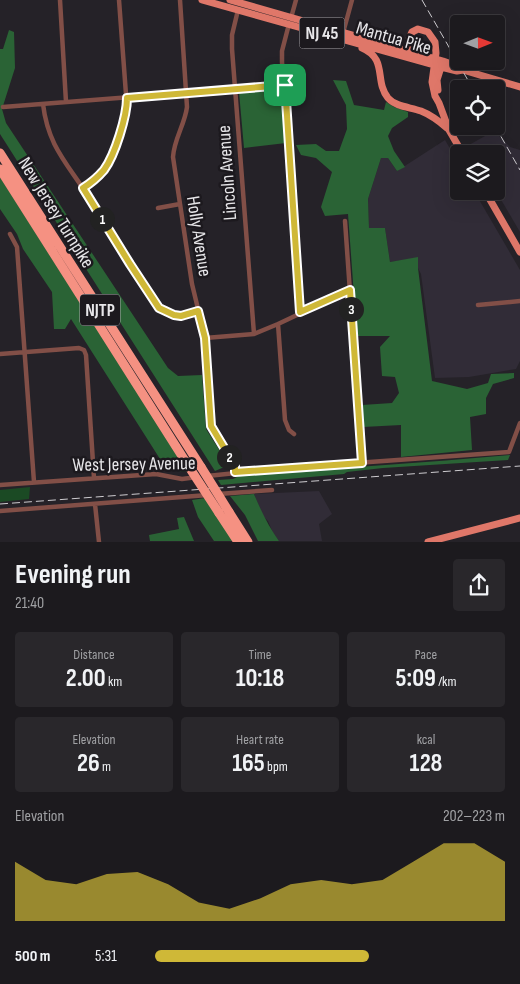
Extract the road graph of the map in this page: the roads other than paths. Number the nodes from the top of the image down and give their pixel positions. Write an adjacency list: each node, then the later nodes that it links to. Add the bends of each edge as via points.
1 (60, 0): 18 (street)
2 (119, 0): 17 (street)
3 (180, 0): 16 (street, Holly Avenue)
4 (202, 0): 8 (main road, Mantua Pike / NJ 45)
5 (230, 0): 9 (main road, Mantua Pike / NJ 45)
6 (296, 0): 9 (street)
7 (352, 0): 10 (street)
8 (238, 10): 9 (main road, Mantua Pike / NJ 45); 15 (street, Lincoln Avenue, via 232,35)
9 (290, 21): 10 (main road, Mantua Pike / NJ 45); 11 (main road, Mantua Pike / NJ 45); 13 (street, via 282,51)
10 (342, 33): 12 (main road, Mantua Pike / NJ 45)
11 (322, 34): 12 (main road, Mantua Pike / NJ 45); 22 (main road, via 371,52 378,63 383,90 388,98)
12 (437, 62): 14 (main road, Mantua Pike / NJ 45, via 457,71); 19 (main road)
13 (285, 85): 15 (street); 38 (street)
14 (520, 87)
15 (236, 90): 16 (street); 40 (street, Lincoln Avenue)
16 (186, 93): 17 (street); 29 (street, Holly Avenue, via 186,116 173,158)
17 (127, 98): 18 (street); 27 (street, via 125,119 108,162)
18 (66, 102): 20 (street)
19 (439, 103): 22 (main road, via 431,110); 23 (main road)
20 (43, 104): 21 (street); 27 (street, via 49,136)
21 (3, 107)
22 (421, 111): 23 (main road)
23 (449, 130): 24 (main road)
24 (458, 145)
25 (0, 153): 57 (highway, New Jersey Turnpike / NJTP, bridge)
26 (0, 169): 56 (highway, New Jersey Turnpike / NJTP, bridge)
27 (83, 188): 37 (street, via 159,308 181,316)
28 (490, 200): 33 (main road)
29 (180, 204): 30 (street); 37 (street, Holly Avenue)
30 (158, 208)
31 (345, 221): 34 (street)
32 (10, 234): 42 (street, via 17,247)
33 (520, 252)
34 (350, 290): 38 (street); 46 (street)
35 (520, 302): 36 (street)
36 (478, 305)
37 (198, 311): 41 (street, Holly Avenue)
38 (300, 312): 39 (street)
39 (278, 324): 40 (street); 45 (street, via 285,420)
40 (254, 334): 41 (street)
41 (205, 338): 47 (street, Holly Avenue, via 211,426 235,466)
42 (24, 352): 43 (street); 48 (street, via 84,350); 49 (street)
43 (0, 354)
44 (520, 423): 46 (street, West Jersey Avenue, via 508,452)
45 (294, 434)
46 (362, 463): 47 (street, West Jersey Avenue)
47 (235, 472): 48 (street, West Jersey Avenue, via 182,479 156,474)
48 (94, 478): 49 (street, West Jersey Avenue)
49 (34, 482): 50 (street, West Jersey Avenue)
50 (0, 485)
51 (272, 490): 52 (street)
52 (95, 504): 53 (street); 55 (street)
53 (0, 511)
54 (520, 518): 58 (main road)
55 (99, 542)
56 (238, 542)
57 (248, 542)
58 (428, 542)

